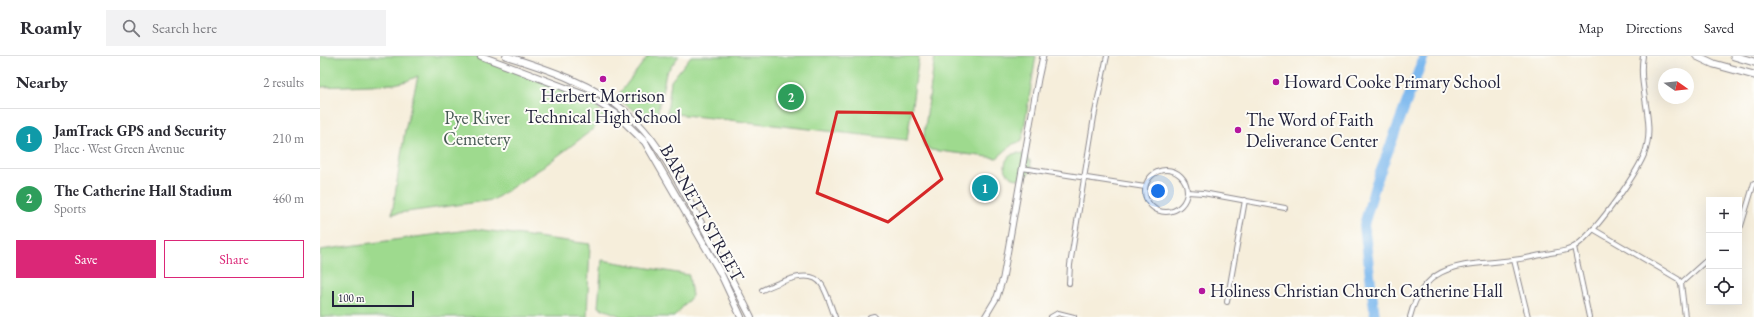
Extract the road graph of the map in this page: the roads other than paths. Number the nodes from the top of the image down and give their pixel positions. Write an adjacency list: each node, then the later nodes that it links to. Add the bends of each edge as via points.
1 (481, 56): 26 (main road, BARNETT STREET, via 587,96 615,112 644,142 720,272)
2 (506, 56): 27 (main road, BARNETT STREET, via 563,76 599,93 627,113 649,135 671,168)
3 (1043, 56): 10 (street)
4 (1108, 56): 11 (street, via 1094,117)
5 (1643, 56): 18 (street, via 1644,95 1649,124 1644,154 1629,182)
6 (1697, 56): 9 (main road)
7 (1734, 56): 8 (main road)
8 (1754, 62)
9 (1754, 76)
10 (1022, 168): 11 (street); 31 (street, via 1003,278 997,297)
11 (1085, 178): 13 (street); 22 (street)
12 (1754, 183): 17 (street)
13 (1145, 187): 14 (street, via 1158,172 1171,171 1182,179); 14 (street, via 1150,205 1163,212 1172,212 1179,208)
14 (1187, 192): 15 (street)
15 (1245, 200): 16 (street); 25 (street)
16 (1285, 208)
17 (1742, 226)
18 (1593, 229): 19 (street); 23 (street, via 1674,275)
19 (1574, 247): 20 (street); 36 (street)
20 (1514, 260): 34 (street, via 1469,264 1446,270 1421,289); 35 (street)
21 (1706, 261): 23 (street)
22 (1069, 283)
23 (1681, 283): 37 (street)
24 (762, 290): 28 (street, via 795,277 815,279 822,283)
25 (1227, 302)
26 (742, 317)
27 (751, 317)
28 (835, 317)
29 (870, 317): 30 (street)
30 (875, 317)
31 (985, 317)
32 (1051, 317): 33 (street, via 1058,313)
33 (1074, 317)
34 (1410, 317)
35 (1528, 317)
36 (1589, 317)
37 (1685, 317)

